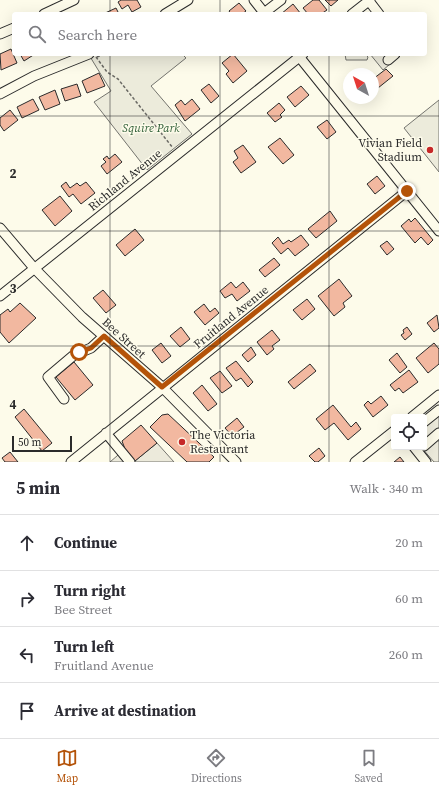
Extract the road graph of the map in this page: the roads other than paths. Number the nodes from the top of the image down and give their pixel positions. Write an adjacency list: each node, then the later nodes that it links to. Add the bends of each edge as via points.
1 (74, 0): 6 (street)
2 (188, 0): 7 (street)
3 (254, 0): 8 (street)
4 (281, 0): 9 (street)
5 (369, 0): 10 (street); 11 (street)
6 (48, 12)
7 (168, 12)
8 (264, 12)
9 (266, 12)
10 (354, 12)
11 (378, 12)
12 (12, 29): 13 (street)
13 (0, 34)
14 (93, 56): 17 (street, via 34,76)
15 (299, 56): 21 (street, Richland Avenue)
16 (301, 56): 18 (street)
17 (0, 94)
18 (407, 191): 20 (street); 24 (street, Fruitland Avenue)
19 (0, 228): 21 (street, Bee Street)
20 (439, 231)
21 (34, 268): 22 (street, Richland Avenue); 23 (street, Bee Street)
22 (0, 296)
23 (104, 336): 24 (street, Bee Street); 26 (street, via 91,348 74,355 48,377)
24 (162, 387): 30 (street, Fruitland Avenue); 35 (street, Bee Street)
25 (439, 396): 28 (street)
26 (64, 399)
27 (439, 410): 29 (street)
28 (416, 414)
29 (427, 420)
30 (106, 433): 36 (street, Fruitland Avenue); 37 (street)
31 (391, 433): 38 (street)
32 (439, 433): 33 (street)
33 (427, 441)
34 (423, 450): 39 (street)
35 (230, 460)
36 (71, 462)
37 (130, 462)
38 (355, 462)
39 (426, 462)

